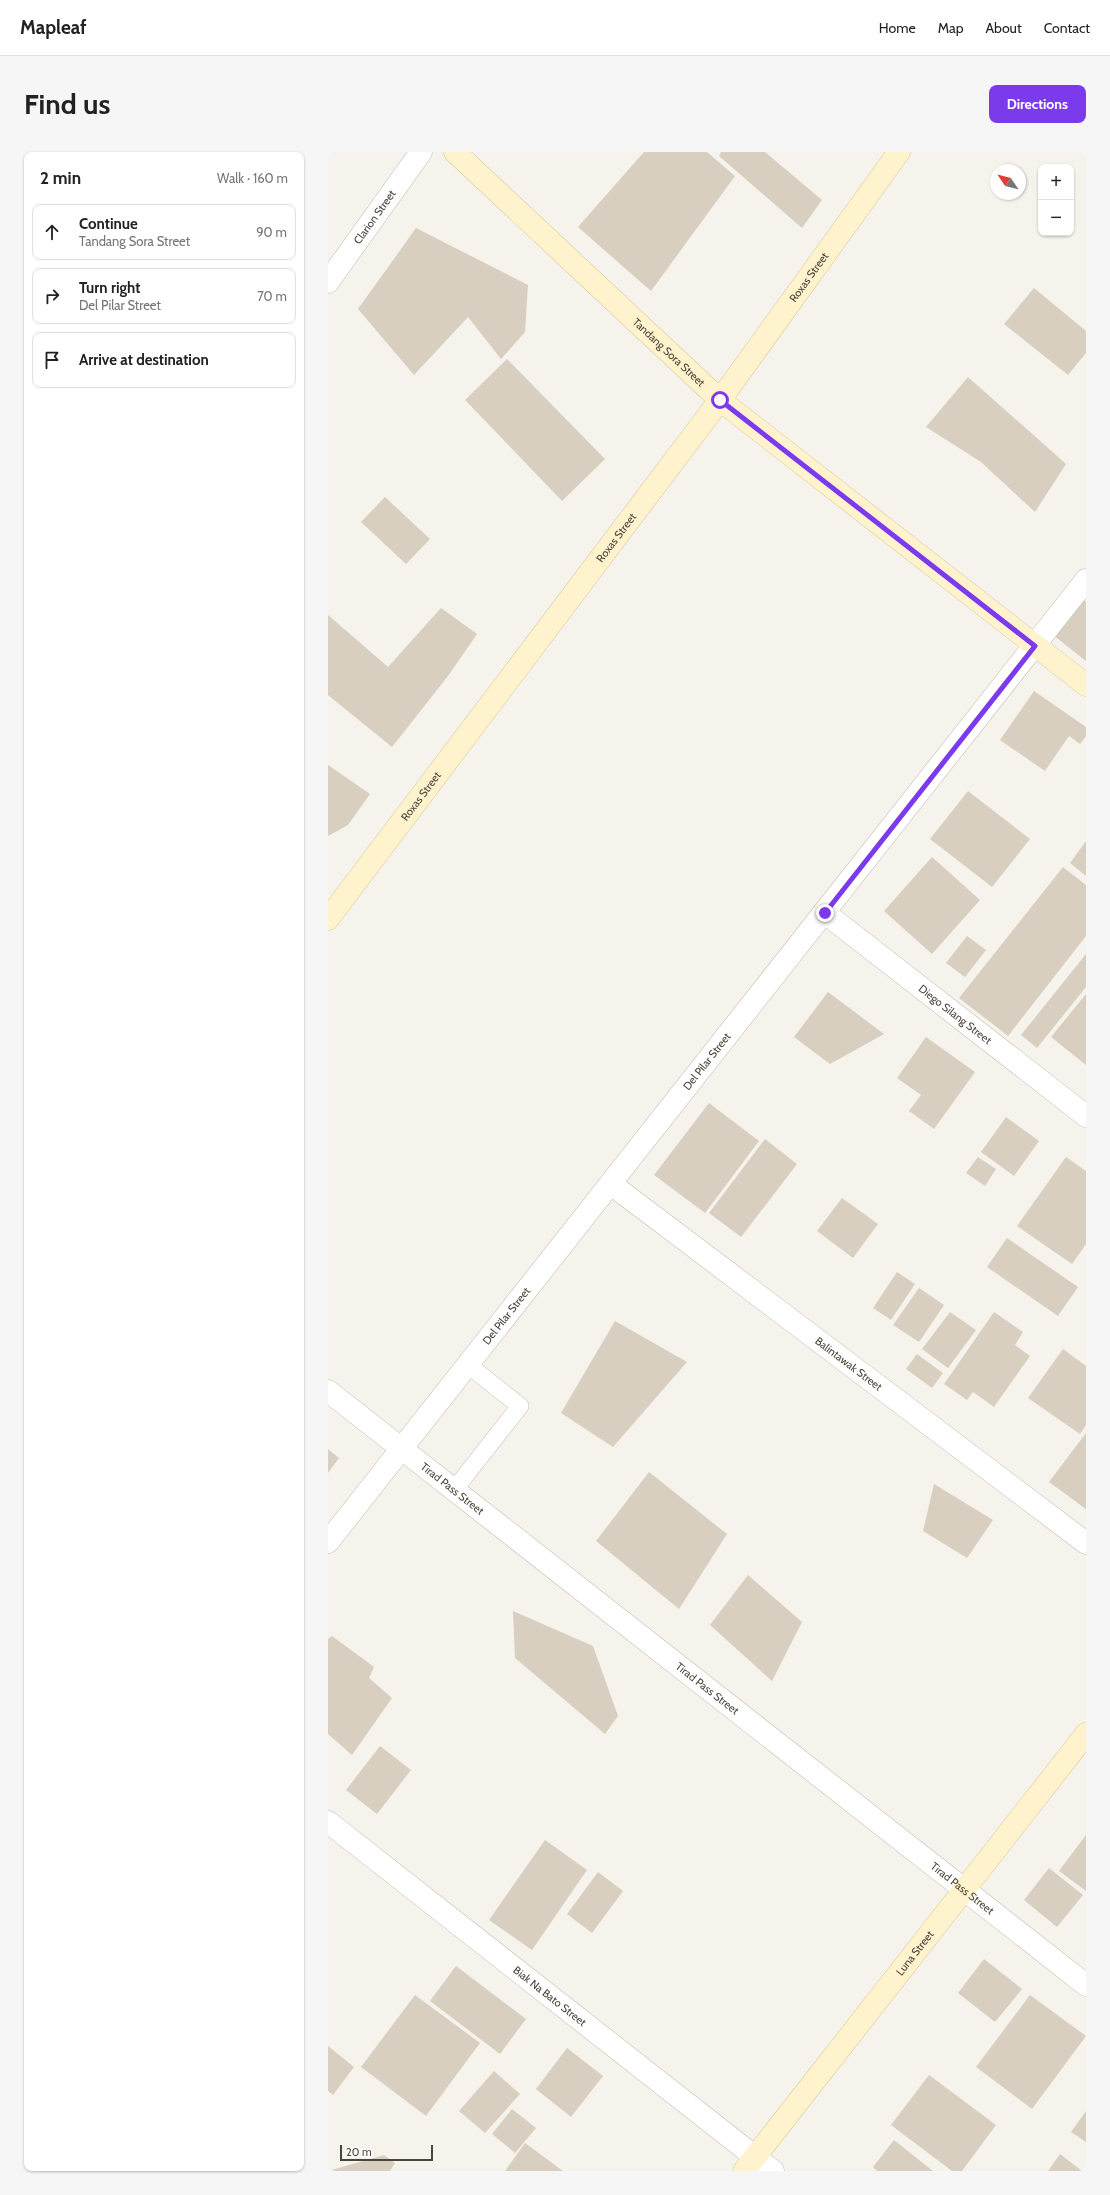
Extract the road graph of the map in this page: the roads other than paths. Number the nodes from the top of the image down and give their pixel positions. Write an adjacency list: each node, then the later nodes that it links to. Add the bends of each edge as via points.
1 (421, 152): 4 (street, Clarion Street)
2 (454, 152): 5 (street, Tandang Sora Street)
3 (899, 152): 5 (street, Roxas Street)
4 (328, 282)
5 (720, 400): 7 (street, Tandang Sora Street); 10 (street, Roxas Street)
6 (1086, 580): 7 (street, Del Pilar Street)
7 (1035, 646): 8 (street, Tandang Sora Street); 9 (street, Del Pilar Street)
8 (1086, 685)
9 (825, 913): 11 (street, Diego Silang Street); 12 (street, Del Pilar Street)
10 (328, 919)
11 (1086, 1116)
12 (611, 1184): 13 (street, Del Pilar Street); 18 (street, Balintawak Street)
13 (468, 1365): 15 (street, Del Pilar Street); 16 (lane, via 520,1406)
14 (328, 1391): 15 (street, Tirad Pass Street)
15 (402, 1449): 16 (street, Tirad Pass Street); 17 (street, Del Pilar Street)
16 (454, 1490): 21 (street, Tirad Pass Street)
17 (328, 1542)
18 (1086, 1543)
19 (1086, 1734): 21 (street, Luna Street)
20 (328, 1822): 23 (street, Biak Na Bato Street)
21 (964, 1889): 22 (street, Tirad Pass Street); 23 (street, Luna Street)
22 (1086, 1985)
23 (749, 2164): 24 (street, Biak Na Bato Street)
24 (772, 2171)

